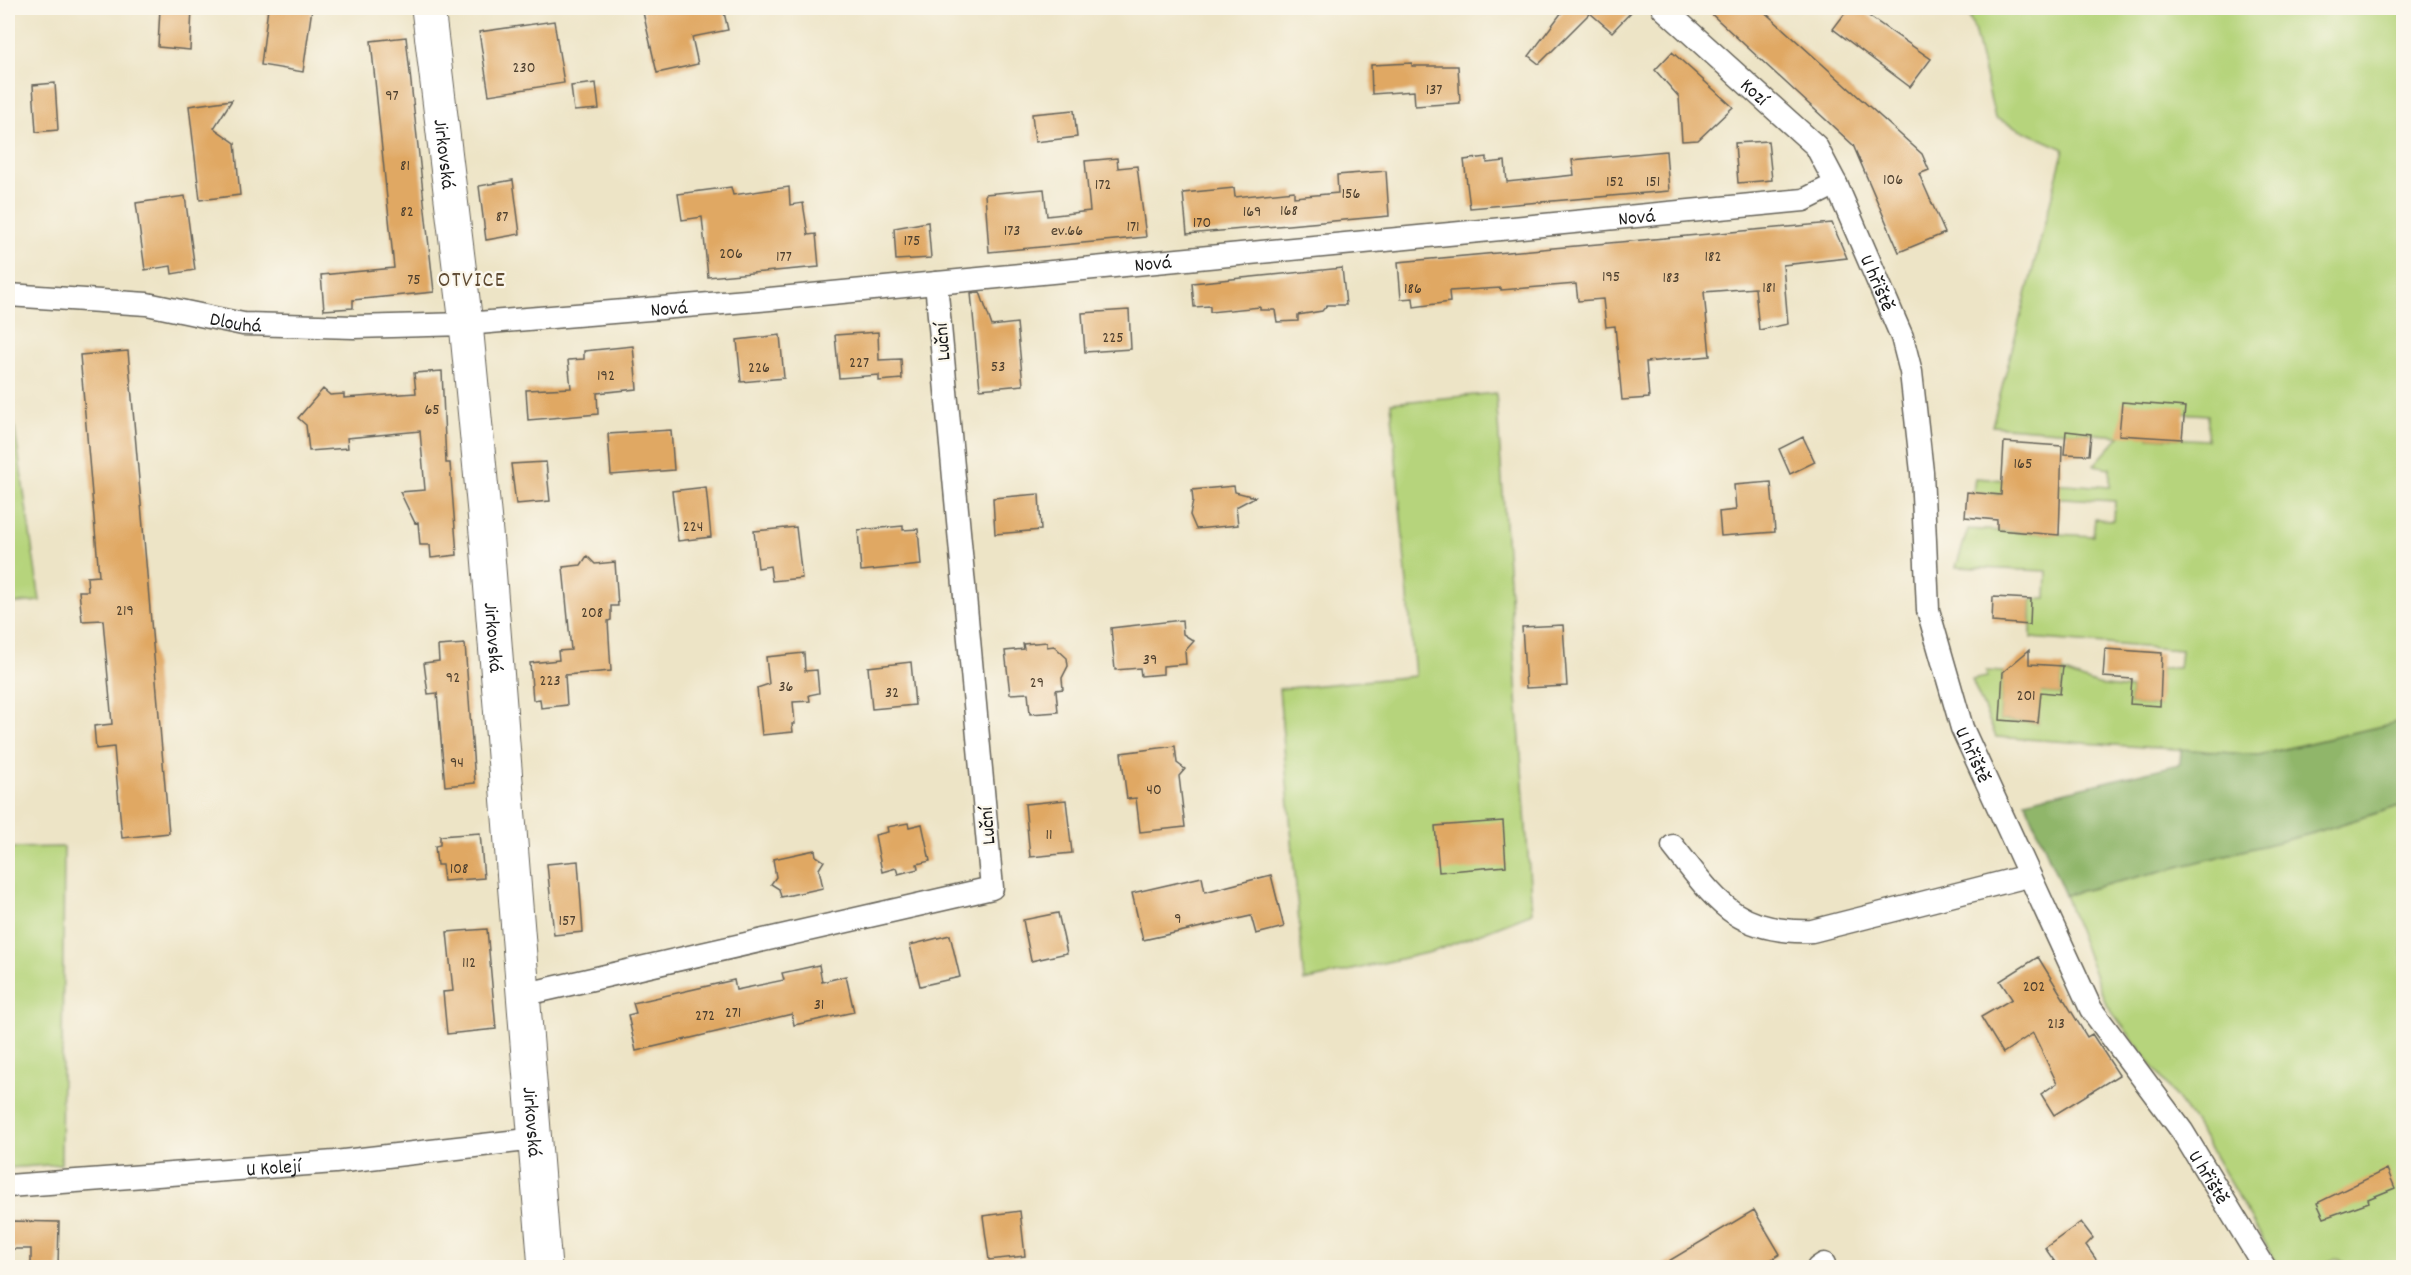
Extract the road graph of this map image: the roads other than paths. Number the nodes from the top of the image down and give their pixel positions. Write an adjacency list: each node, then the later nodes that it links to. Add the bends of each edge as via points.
1 (428, 8): 6 (main road, Jirkovská)
2 (1663, 8): 3 (street, Kozí, via 1816,146)
3 (1836, 184): 4 (street, Nová, via 1804,200); 8 (street, U hřiště, via 1902,338 1911,372 1922,472 1928,610 1941,660 1962,728)
4 (936, 283): 6 (street, Nová); 9 (street, Luční, via 992,888)
5 (8, 295): 6 (street, Dlouhá, via 147,304 243,324)
6 (466, 324): 9 (main road, Jirkovská)
7 (1673, 846): 8 (street, via 1718,903 1750,922 1791,932 1812,931)
8 (2028, 876): 13 (street, U hřiště, via 2091,1009 2182,1131)
9 (522, 995): 10 (main road, Jirkovská)
10 (536, 1139): 11 (street, U Kolejí, via 335,1162); 12 (main road, Jirkovská)
11 (8, 1186)
12 (545, 1268)
13 (2265, 1268)

